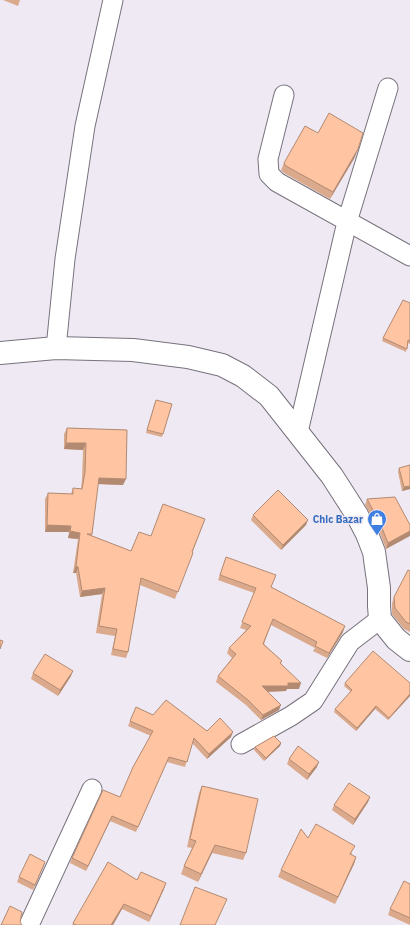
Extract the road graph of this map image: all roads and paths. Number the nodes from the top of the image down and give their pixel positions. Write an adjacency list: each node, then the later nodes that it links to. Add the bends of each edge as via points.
1 (113, 0): 6 (street, via 85,126 65,259)
2 (388, 88): 4 (street)
3 (284, 95): 4 (street, via 268,159 269,174 277,182)
4 (347, 222): 5 (street); 8 (street)
5 (410, 256)
6 (56, 348): 7 (street); 8 (street, via 133,350 188,357 222,365 243,376 269,396)
7 (0, 353)
8 (298, 432): 9 (street, via 332,476 368,534 374,552)
9 (380, 619): 10 (street); 11 (street, via 350,642 313,701)
10 (410, 650)
11 (241, 744)
12 (92, 789): 13 (street)
13 (29, 925)

